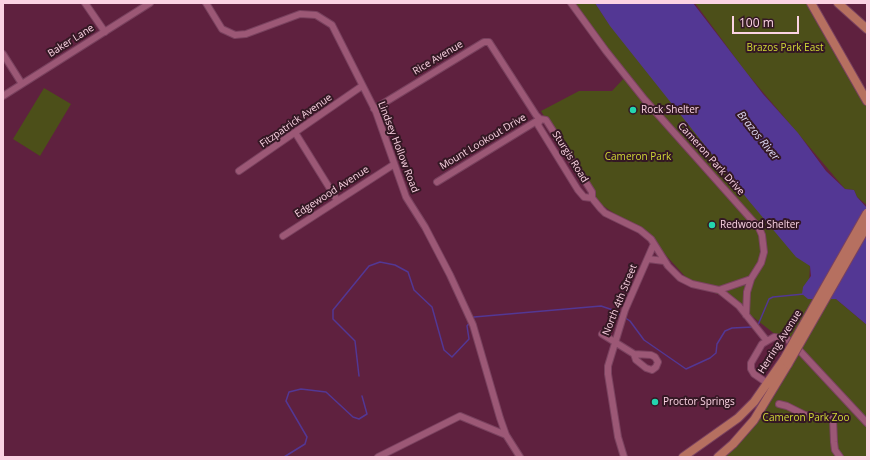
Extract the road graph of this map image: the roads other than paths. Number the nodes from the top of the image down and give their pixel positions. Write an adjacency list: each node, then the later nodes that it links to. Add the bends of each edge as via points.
1 (85, 3): 8 (street)
2 (150, 3): 8 (street, Baker Lane)
3 (206, 3): 12 (street, Lindsey Hollow Road, via 222,30 235,35 246,34 295,15 311,14 322,18 332,26)
4 (571, 3): 29 (street, Cameron Park Drive, via 645,100 759,228 764,252)
5 (811, 3): 14 (main road)
6 (838, 3): 7 (main road)
7 (867, 29)
8 (105, 32): 11 (street, Baker Lane)
9 (3, 54): 11 (street)
10 (505, 66): 15 (street, Rice Avenue, via 491,44 484,42); 16 (street, Sturgis Road)
11 (22, 84): 13 (street, Baker Lane)
12 (362, 86): 15 (street, Lindsey Hollow Road); 17 (street, Fitzpatrick Avenue)
13 (3, 96)
14 (867, 102)
15 (374, 109): 18 (street, Lindsey Hollow Road)
16 (540, 119): 20 (street, Mount Lookout Drive); 21 (street, Sturgis Road, via 546,120 592,192); 21 (street, Sturgis Road, via 538,125 578,190 584,197)
17 (296, 134): 19 (street, Fitzpatrick Avenue); 22 (street)
18 (393, 165): 22 (street, Edgewood Avenue); 41 (street, Lindsey Hollow Road, via 406,197 425,227 473,325 488,384)
19 (240, 171)
20 (437, 182)
21 (592, 198): 26 (street, Sturgis Road, via 605,213 640,230 651,239)
22 (338, 200): 25 (street, Edgewood Avenue)
23 (867, 213): 36 (main road, Herring Avenue, bridge)
24 (867, 226): 36 (main road, Herring Avenue, bridge)
25 (282, 236)
26 (653, 246): 27 (street, North 4th Street); 28 (street, Sturgis Road)
27 (648, 259): 28 (street); 34 (street, North 4th Street)
28 (664, 261): 30 (street, Sturgis Road, via 680,278 692,284)
29 (752, 279): 30 (street); 31 (street, Cameron Park Drive, via 747,292)
30 (719, 290): 31 (street, Sturgis Road)
31 (746, 315): 33 (street, Sturgis Road)
32 (602, 334): 34 (street)
33 (767, 341): 37 (street, via 757,351 751,369); 40 (street, via 779,337 793,344)
34 (614, 342): 35 (street); 44 (street, North 4th Street, via 608,374 618,437)
35 (634, 354)
36 (786, 362): 37 (main road, Herring Avenue); 38 (main road, Herring Avenue)
37 (767, 383): 38 (street); 45 (main road, Herring Avenue, via 754,402 738,418)
38 (774, 387): 46 (main road, Herring Avenue, via 751,424)
39 (779, 404): 47 (street, via 805,415 833,419 835,450)
40 (867, 423)
41 (506, 435): 42 (street, via 460,416); 43 (street, Lindsey Hollow Road)
42 (378, 457)
43 (520, 457)
44 (624, 457)
45 (683, 457)
46 (718, 457)
47 (840, 457)

